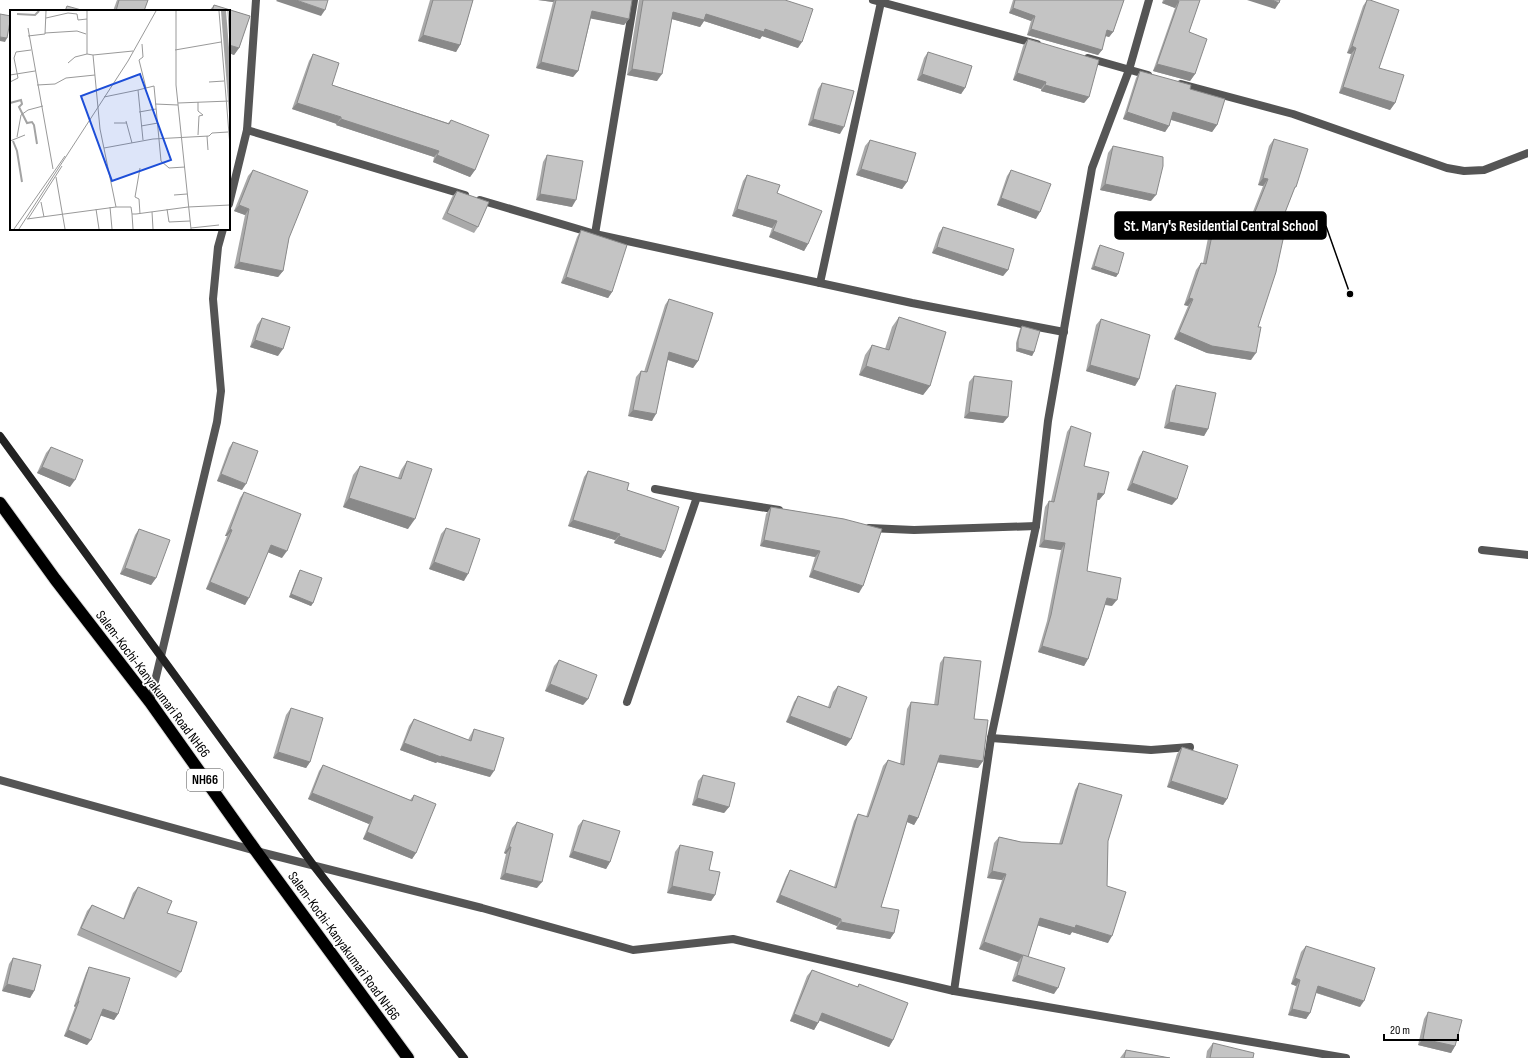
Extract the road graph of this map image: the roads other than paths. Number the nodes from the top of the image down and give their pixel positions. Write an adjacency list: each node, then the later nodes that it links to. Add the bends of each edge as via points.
1 (256, 0): 10 (street)
2 (634, 0): 14 (street)
3 (1148, 0): 7 (street)
4 (877, 1): 5 (street); 15 (street)
5 (1042, 45)
6 (1078, 56): 7 (street)
7 (1129, 70): 8 (street); 16 (street, via 1092,168)
8 (1159, 78)
9 (1174, 82): 11 (street, via 1293,114 1464,172 1484,170)
10 (247, 130): 12 (street); 14 (street)
11 (1528, 153)
12 (230, 200)
13 (223, 230): 26 (street, via 218,247 213,299 221,391 217,422)
14 (594, 234): 15 (street)
15 (820, 283): 16 (street)
16 (1064, 332): 23 (street, via 1048,420)
17 (0, 436): 26 (street)
18 (655, 489): 19 (street)
19 (697, 497): 21 (street); 28 (street)
20 (0, 503): 27 (highway, Salem-Kochi-Kanyakumari Road NH66 / NH66)
21 (788, 512)
22 (863, 526): 23 (street, via 914,530)
23 (1036, 526): 29 (street)
24 (1482, 550): 25 (street)
25 (1528, 555)
26 (161, 656): 27 (street); 33 (street)
27 (150, 702): 32 (highway, Salem-Kochi-Kanyakumari Road NH66 / NH66)
28 (627, 702)
29 (991, 738): 30 (street, via 1151,750); 34 (street)
30 (1190, 748)
31 (0, 780): 32 (street)
32 (256, 851): 33 (street); 35 (highway, Salem-Kochi-Kanyakumari Road NH66 / NH66)
33 (314, 866): 34 (street, via 482,908 633,950 733,939); 36 (street)
34 (954, 991): 37 (street)
35 (408, 1058)
36 (464, 1058)
37 (1346, 1058)

